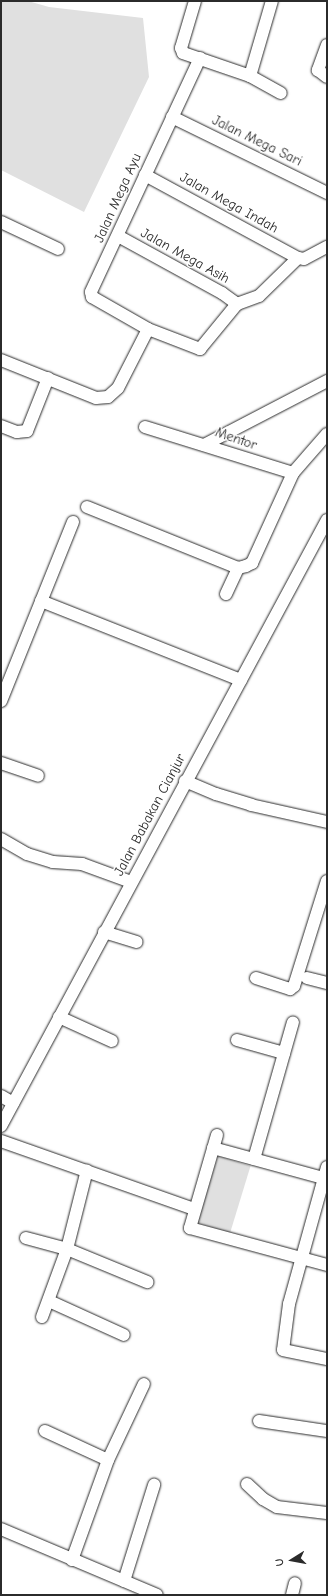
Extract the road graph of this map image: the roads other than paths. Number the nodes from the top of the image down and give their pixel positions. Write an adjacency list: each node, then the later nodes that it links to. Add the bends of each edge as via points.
1 (194, 1): 4 (street, via 181,48 183,53)
2 (272, 1): 5 (street)
3 (327, 45): 6 (street, via 318,70)
4 (200, 58): 5 (street); 8 (street, Jalan Mega Ayu)
5 (250, 76): 7 (street)
6 (327, 77)
7 (281, 93)
8 (172, 117): 9 (street, Jalan Mega Ayu); 10 (street, Jalan Mega Sari)
9 (145, 175): 12 (street, Jalan Mega Ayu); 15 (street, Jalan Mega Indah)
10 (327, 193)
11 (1, 222): 14 (street)
12 (118, 236): 16 (street, Jalan Mega Asih, via 222,293); 17 (street, Jalan Mega Ayu, via 91,292 95,301)
13 (327, 247): 15 (street, via 304,259)
14 (58, 248)
15 (298, 258): 16 (street, via 259,296)
16 (237, 304): 17 (street, via 200,349)
17 (148, 329): 19 (street, via 118,388 108,397 96,398)
18 (1, 360): 19 (street)
19 (48, 378): 21 (street, via 27,431 17,432)
20 (326, 383): 24 (street, Mentor)
21 (1, 426)
22 (144, 427): 24 (street)
23 (327, 434): 25 (street)
24 (204, 445): 25 (street, Mentor)
25 (293, 473): 29 (street, via 252,563)
26 (87, 507): 29 (street)
27 (327, 520): 32 (street, Jalan Babakan Cianjur)
28 (73, 522): 31 (street)
29 (238, 568): 30 (street)
30 (226, 594)
31 (41, 601): 32 (street); 33 (street)
32 (241, 680): 36 (street, Jalan Babakan Cianjur)
33 (1, 701)
34 (1, 763): 35 (street)
35 (38, 776)
36 (185, 781): 37 (street, via 216,794); 40 (street, Jalan Babakan Cianjur)
37 (327, 822)
38 (1, 839): 40 (street, via 27,854 53,862 82,864)
39 (327, 881): 43 (street, via 294,986 290,989)
40 (131, 882): 41 (street, Jalan Babakan Cianjur)
41 (104, 932): 42 (street); 46 (street, Jalan Babakan Cianjur)
42 (137, 942)
43 (256, 978)
44 (307, 978): 45 (street)
45 (327, 983)
46 (59, 1017): 49 (street); 52 (street, Jalan Babakan Cianjur)
47 (293, 1022): 50 (street)
48 (237, 1040): 50 (street)
49 (112, 1041)
50 (284, 1053): 57 (street)
51 (1, 1096): 52 (street)
52 (13, 1103): 53 (street, Jalan Babakan Cianjur)
53 (1, 1126)
54 (217, 1135): 56 (street)
55 (1, 1141): 58 (street)
56 (214, 1148): 57 (street); 60 (street)
57 (254, 1159): 59 (street)
58 (87, 1170): 60 (street); 62 (street)
59 (326, 1175): 63 (street)
60 (194, 1209): 63 (street, via 190,1228)
61 (26, 1238): 62 (street)
62 (67, 1249): 65 (street); 66 (street)
63 (300, 1258): 64 (street); 69 (street, via 289,1304 284,1350)
64 (327, 1265)
65 (147, 1282)
66 (49, 1301): 67 (street); 68 (street)
67 (42, 1317)
68 (124, 1335)
69 (327, 1359)
70 (144, 1384): 74 (street)
71 (260, 1421): 73 (street)
72 (45, 1431): 74 (street)
73 (327, 1431)
74 (108, 1460): 79 (street)
75 (247, 1484): 77 (street, via 277,1508)
76 (154, 1485): 80 (street)
77 (327, 1513)
78 (1, 1529): 79 (street)
79 (72, 1560): 80 (street)
80 (124, 1581): 82 (street)
81 (295, 1583): 83 (street)
82 (157, 1595)
83 (292, 1595)

